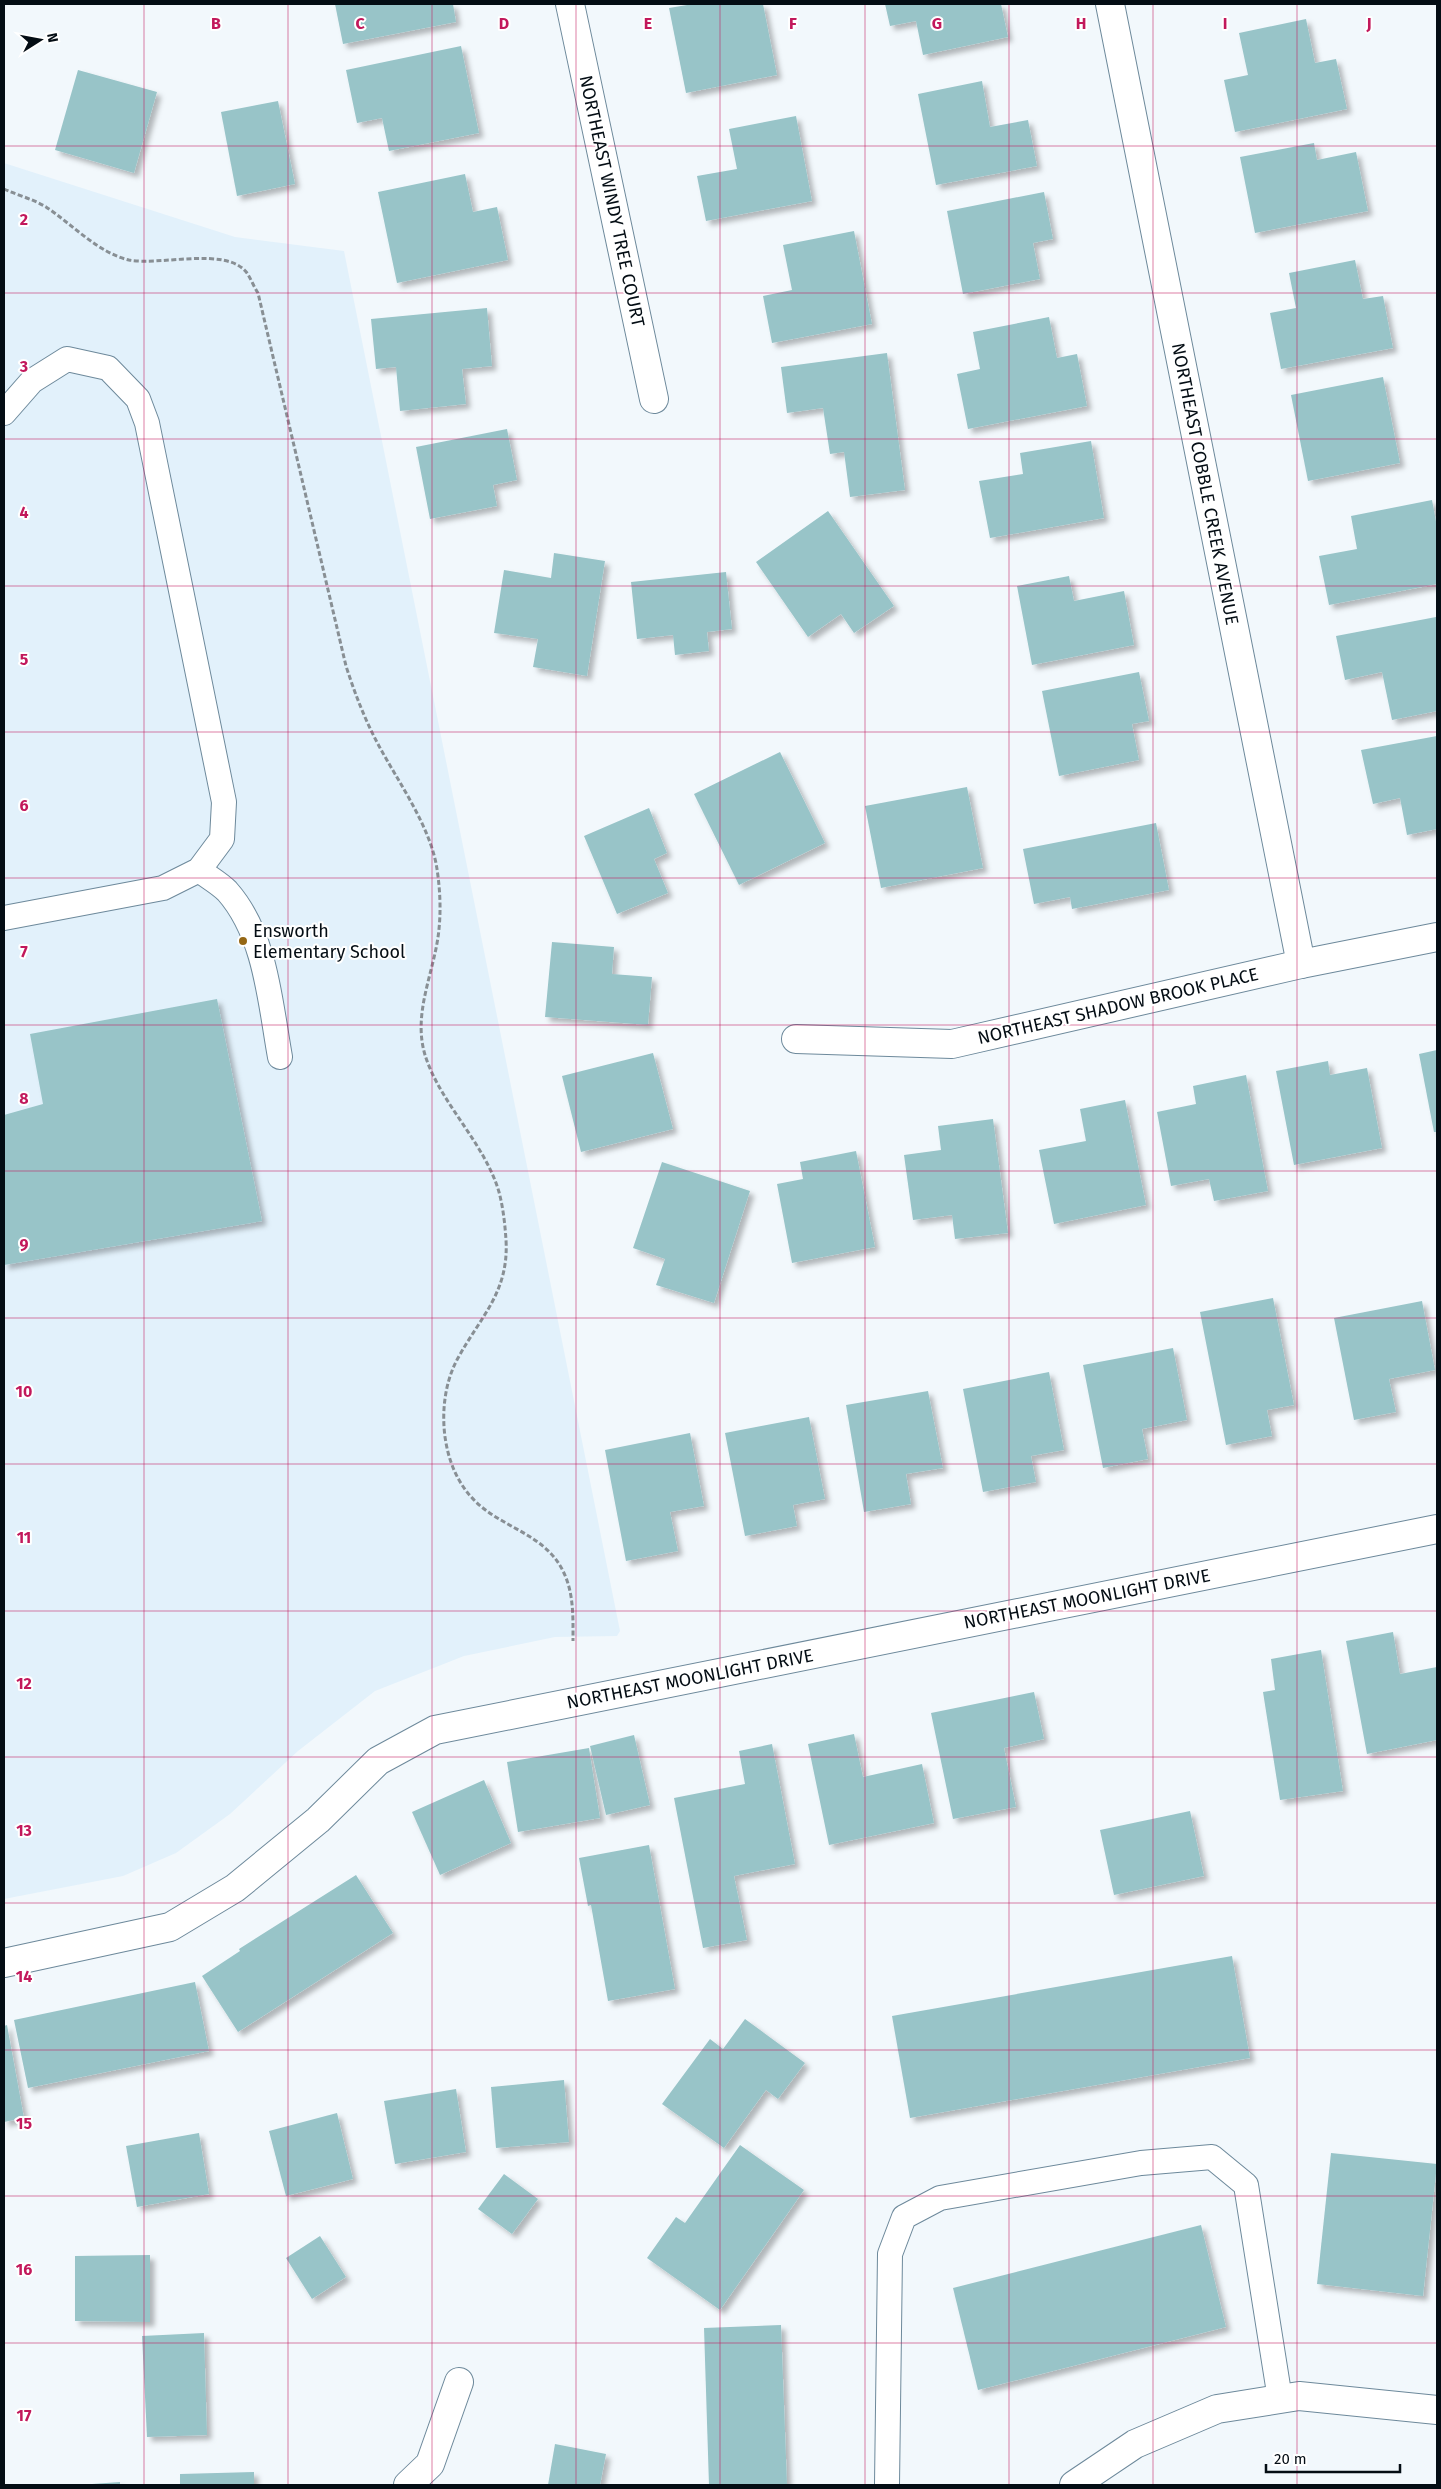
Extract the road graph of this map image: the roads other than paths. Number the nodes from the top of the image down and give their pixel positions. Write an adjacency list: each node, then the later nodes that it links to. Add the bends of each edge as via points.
1 (570, 4): 3 (street, NORTHEAST WINDY TREE COURT)
2 (1110, 4): 8 (street, NORTHEAST COBBLE CREEK AVENUE)
3 (654, 399)
4 (4, 413): 5 (lane, via 32,381 67,359 108,368 138,399 147,423 224,802 222,839)
5 (199, 870): 6 (lane, via 163,888); 10 (lane, via 226,890 246,920 261,955)
6 (4, 918)
7 (1437, 937): 8 (street, NORTHEAST SHADOW BROOK PLACE)
8 (1301, 964): 9 (street, NORTHEAST SHADOW BROOK PLACE, via 952,1044)
9 (796, 1039)
10 (280, 1057)
11 (1437, 1529): 12 (street, NORTHEAST MOONLIGHT DRIVE, via 435,1730 378,1761 318,1820 236,1888 170,1927)
12 (4, 1963)
13 (459, 2382): 16 (street, via 430,2464)
14 (1280, 2399): 15 (street, via 1299,2396); 17 (lane, via 1246,2185 1212,2157 1141,2163 940,2198 904,2217 890,2254); 18 (street, via 1217,2408 1135,2444)
15 (1437, 2410)
16 (408, 2485)
17 (887, 2485)
18 (1074, 2485)

